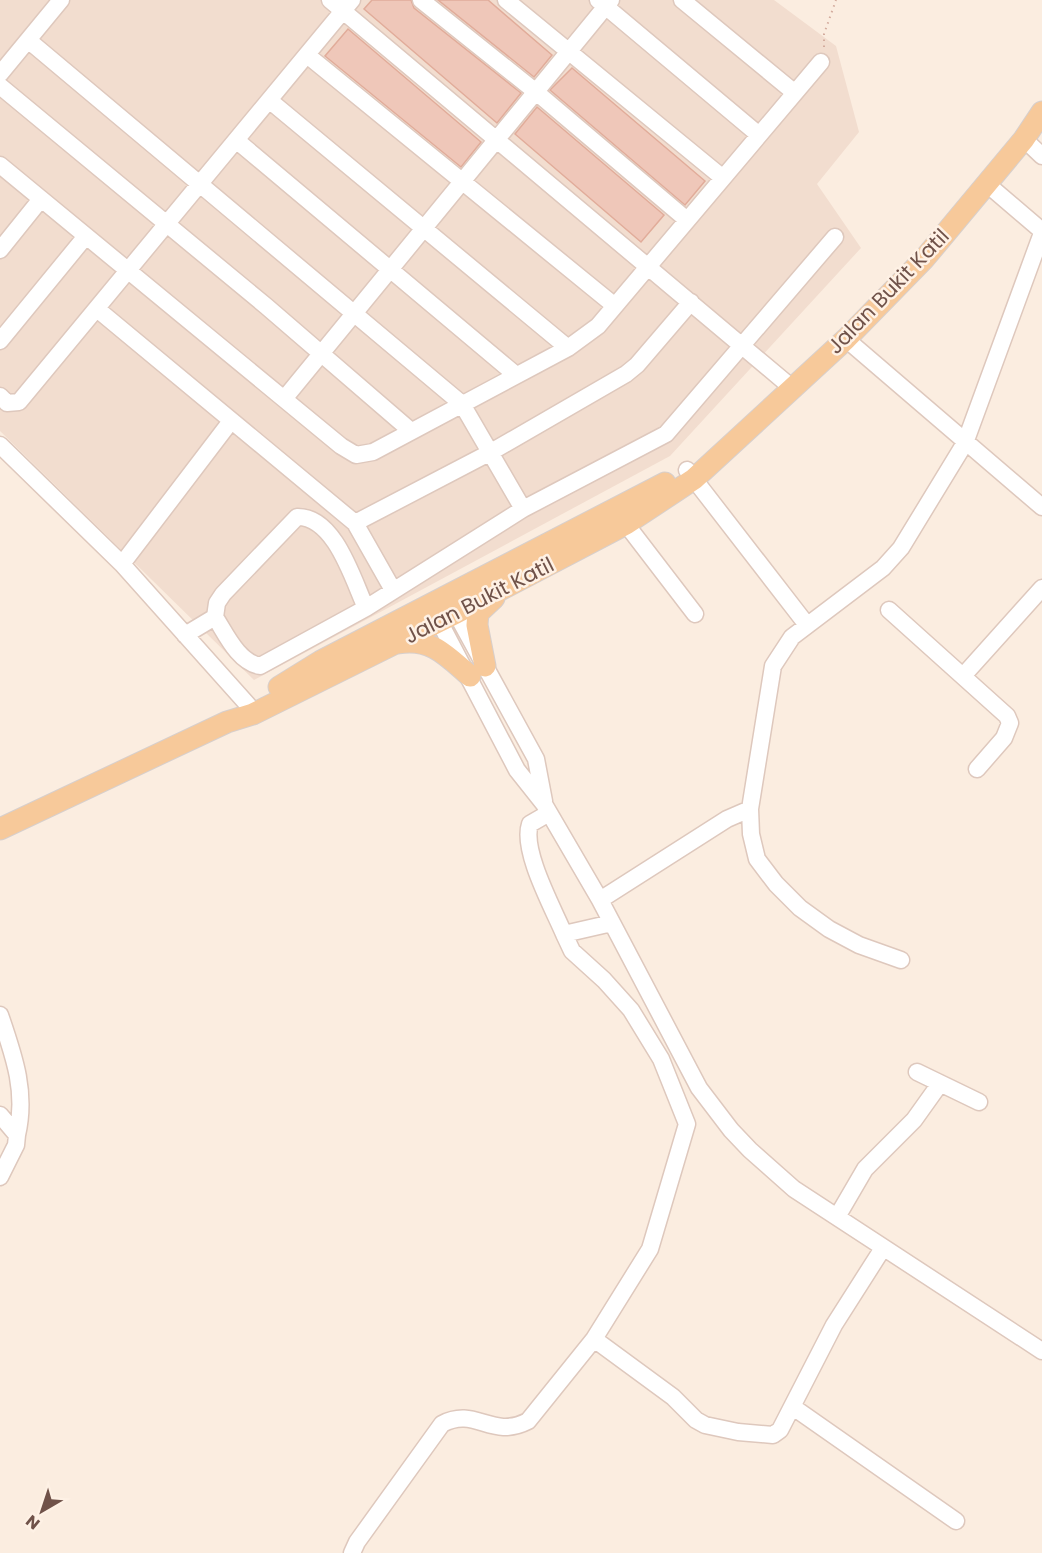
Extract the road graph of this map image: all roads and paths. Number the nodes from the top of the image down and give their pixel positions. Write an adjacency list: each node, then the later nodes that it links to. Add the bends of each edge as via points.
1 (61, 0): 9 (street)
2 (330, 0): 8 (street)
3 (421, 0): 15 (street)
4 (506, 0): 10 (street)
5 (682, 0): 16 (street)
6 (836, 0): 12 (path, via 824,34)
7 (605, 2): 10 (street); 19 (street)
8 (348, 6): 11 (street); 20 (street)
9 (28, 40): 13 (street); 27 (street)
10 (568, 52): 15 (street); 25 (street)
11 (307, 55): 17 (street); 26 (street)
12 (821, 62): 16 (street)
13 (0, 74)
14 (0, 86): 31 (street)
15 (536, 92): 20 (street); 30 (street)
16 (795, 93): 19 (street)
17 (269, 100): 22 (street); 32 (street)
18 (1042, 112): 21 (main road, Jalan Bukit Katil)
19 (759, 135): 25 (street)
20 (497, 139): 26 (street); 37 (street)
21 (1024, 139): 23 (street); 28 (main road, Jalan Bukit Katil)
22 (236, 140): 27 (street); 38 (street)
23 (1042, 156)
24 (0, 165): 29 (street)
25 (723, 178): 30 (street)
26 (462, 181): 32 (street); 41 (street)
27 (200, 184): 31 (street); 43 (street)
28 (987, 184): 33 (street); 44 (main road, Jalan Bukit Katil, via 924,260)
29 (41, 199): 34 (street); 36 (street)
30 (687, 220): 37 (street)
31 (167, 224): 39 (street); 48 (street)
32 (424, 228): 38 (street); 47 (street)
33 (1042, 232): 56 (street)
34 (86, 236): 39 (street); 45 (street)
35 (835, 237): 46 (street)
36 (0, 250)
37 (648, 266): 40 (street); 41 (street)
38 (390, 269): 43 (street); 49 (street)
39 (128, 271): 42 (street); 52 (street)
40 (691, 302): 46 (street); 58 (street, via 626,374)
41 (615, 306): 47 (street, via 598,326)
42 (97, 309): 51 (street, via 19,402 7,403); 54 (street)
43 (354, 314): 48 (street); 53 (street)
44 (846, 339): 50 (main road, Jalan Bukit Katil); 56 (street)
45 (0, 341)
46 (741, 346): 50 (street); 61 (street, via 666,434)
47 (568, 348): 49 (street)
48 (322, 353): 52 (street); 55 (street)
49 (516, 375): 53 (street)
50 (791, 387): 59 (main road, Jalan Bukit Katil, via 717,455)
51 (0, 396)
52 (284, 399): 55 (street, via 356,455 373,452)
53 (462, 404): 55 (street); 58 (street)
54 (231, 421): 62 (street); 64 (street)
55 (411, 431)
56 (965, 442): 60 (street); 75 (street, via 901,548 883,568)
57 (0, 445): 64 (street)
58 (491, 452): 61 (street); 62 (street)
59 (690, 474): 63 (main road, Jalan Bukit Katil); 66 (main road, Jalan Bukit Katil); 75 (street)
60 (1042, 507)
61 (524, 509): 68 (street)
62 (355, 523): 68 (street)
63 (626, 524): 65 (main road, Jalan Bukit Katil); 71 (street)
64 (122, 564): 76 (street)
65 (524, 578): 72 (main road, Jalan Bukit Katil); 78 (main road, via 487,602 478,613)
66 (472, 583): 72 (main road); 74 (main road, Jalan Bukit Katil)
67 (1042, 588): 79 (street)
68 (393, 590): 69 (street)
69 (366, 608): 73 (street, via 260,666 239,654); 73 (street, via 331,535 315,520 297,517 223,594)
70 (889, 610): 79 (street)
71 (695, 614)
72 (447, 615): 74 (main road); 77 (main road, Jalan Bukit Katil); 78 (street)
73 (215, 617): 76 (street)
74 (404, 618): 80 (main road, Jalan Bukit Katil, via 321,661)
75 (807, 625): 83 (street, via 786,643 772,666)
76 (185, 636): 80 (street)
77 (392, 644): 78 (main road, via 411,641 439,648); 80 (main road, Jalan Bukit Katil)
78 (477, 671): 82 (street, via 517,770)
79 (963, 676): 81 (street, via 1010,723 1004,738)
80 (250, 710): 84 (main road, Jalan Bukit Katil)
81 (977, 769)
82 (547, 808): 85 (street); 87 (street, via 527,832 539,875)
83 (750, 809): 85 (street, via 727,819); 88 (street, via 758,859 784,892 829,929)
84 (0, 829)
85 (600, 900): 86 (street)
86 (612, 923): 87 (street); 96 (street, via 712,1106 770,1168)
87 (564, 934): 98 (street, via 572,951 632,1010 660,1059 687,1124 650,1249)
88 (901, 960)
89 (0, 1015): 94 (street, via 22,1091)
90 (917, 1072): 91 (street)
91 (939, 1085): 92 (street); 96 (street, via 914,1120 865,1169)
92 (979, 1102)
93 (0, 1115): 94 (street)
94 (17, 1136): 95 (street)
95 (0, 1177)
96 (837, 1217): 97 (street)
97 (884, 1248): 99 (street); 100 (street, via 834,1325)
98 (594, 1339): 100 (street, via 673,1397 696,1420 720,1430 765,1434 780,1430); 102 (street, via 528,1421 514,1428 496,1428 455,1418 442,1425)
99 (1042, 1351)
100 (793, 1407): 101 (street)
101 (956, 1521)
102 (352, 1553)

